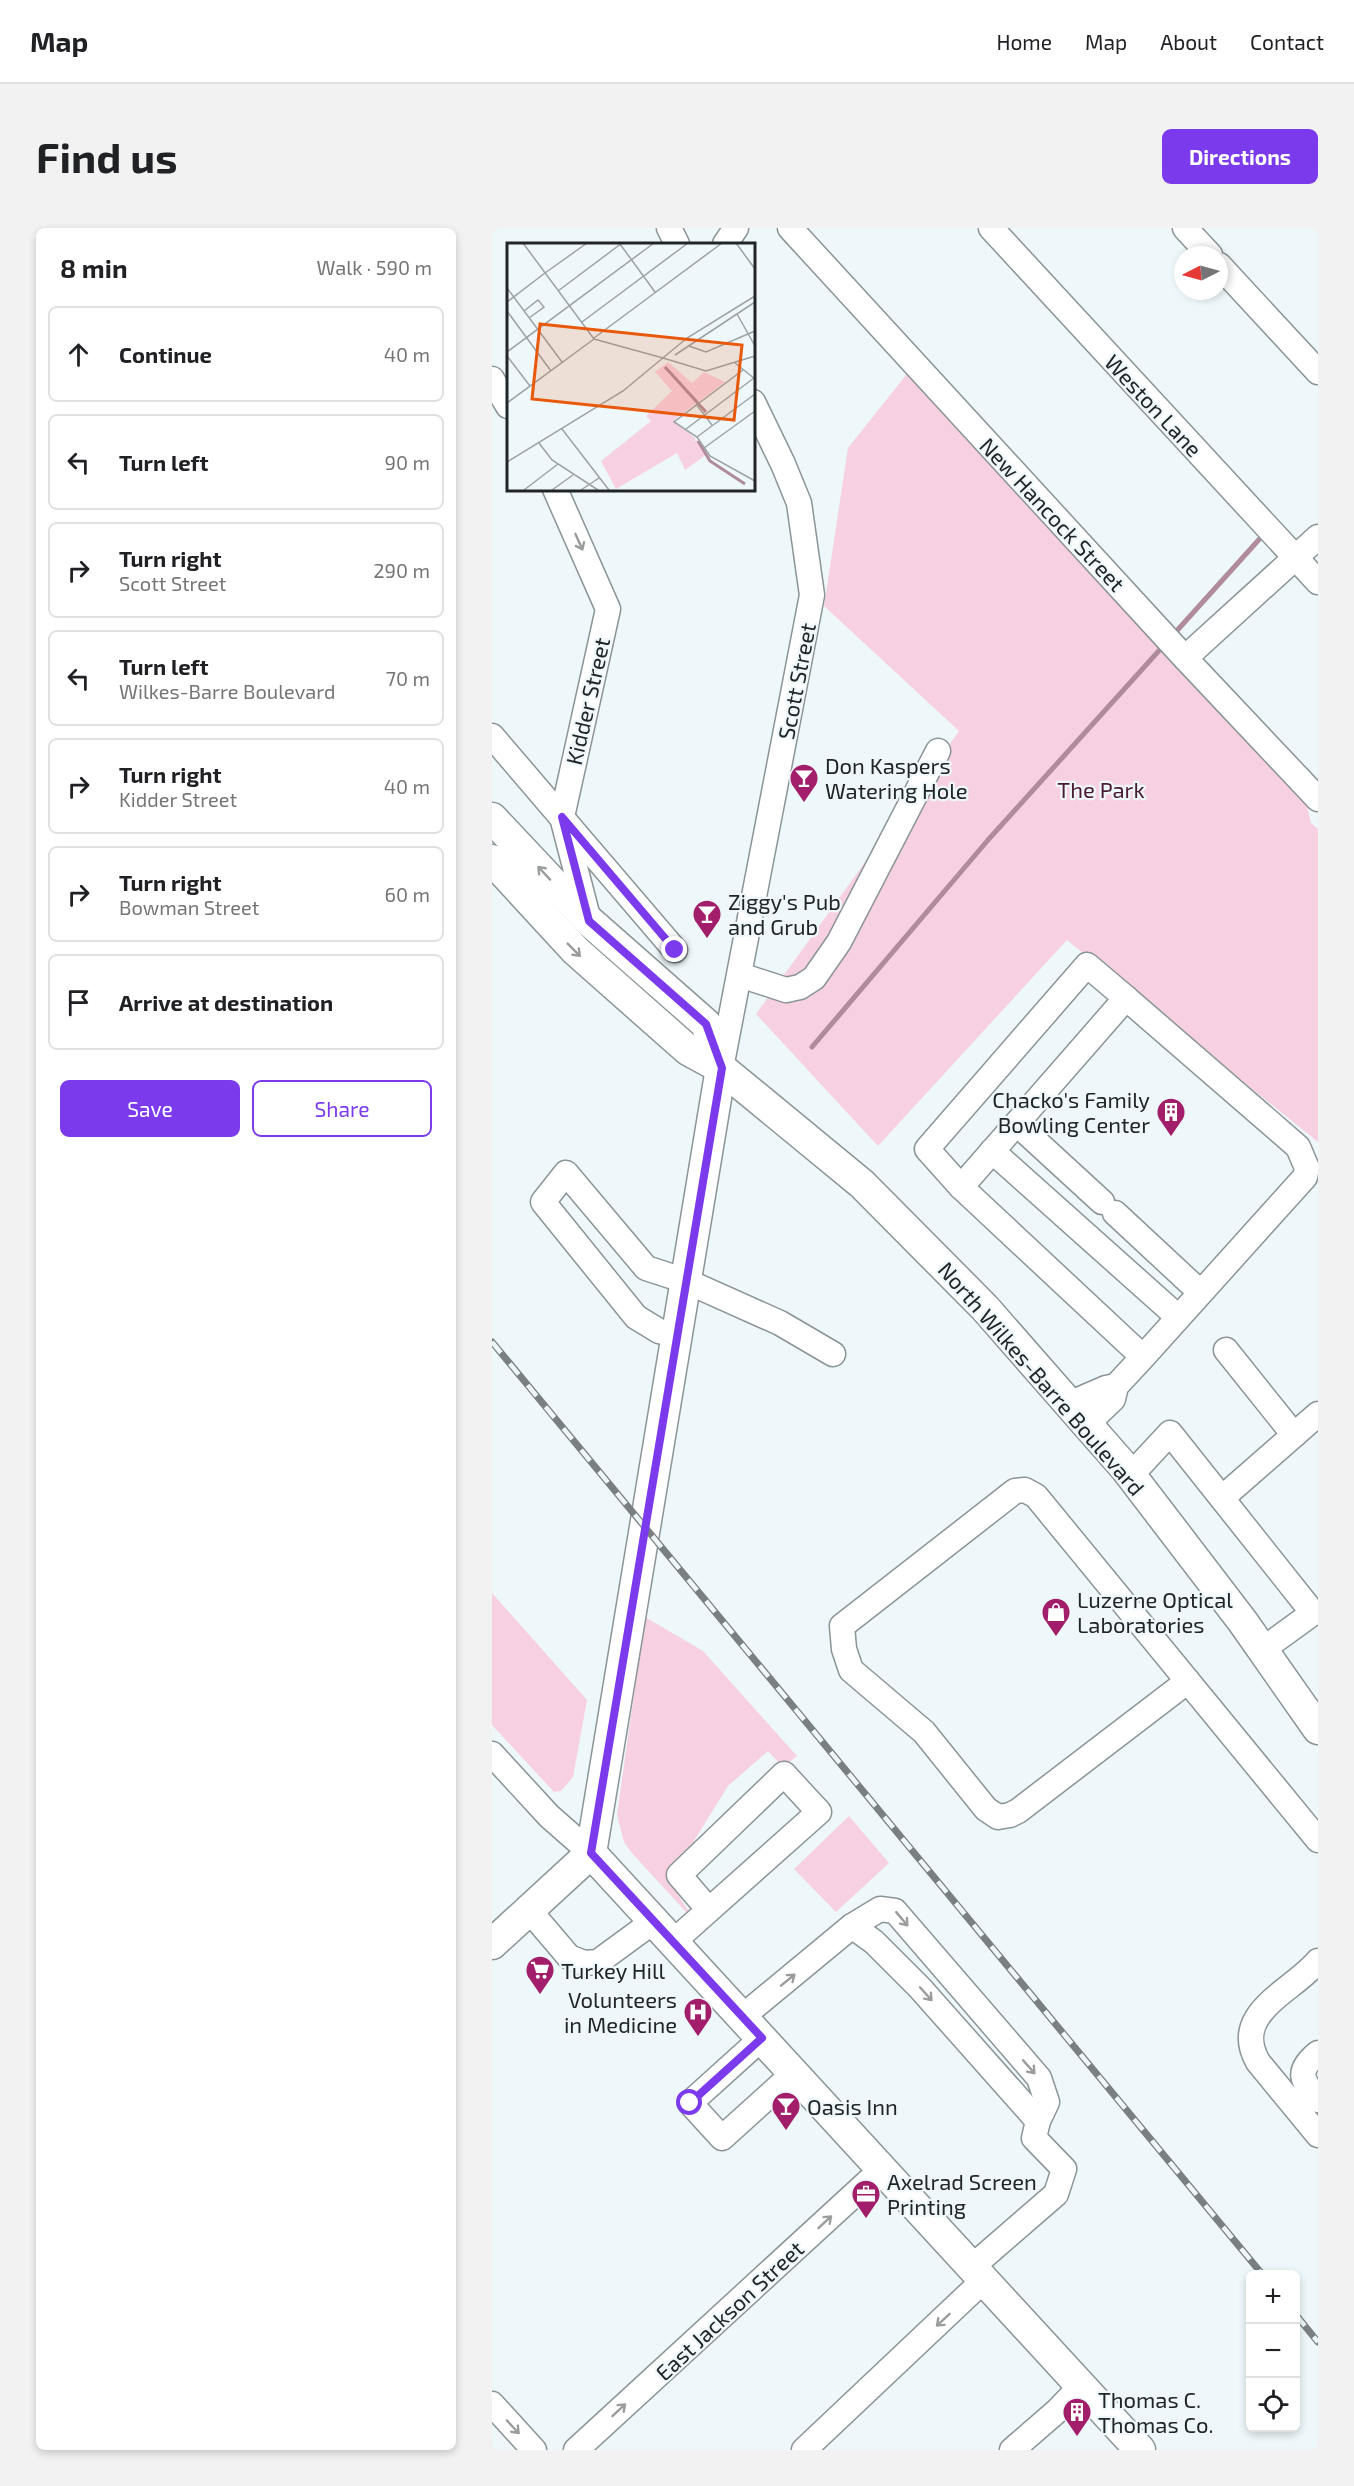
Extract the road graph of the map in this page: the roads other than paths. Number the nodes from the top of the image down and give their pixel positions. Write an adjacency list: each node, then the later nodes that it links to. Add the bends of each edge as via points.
1 (669, 228): 6 (street)
2 (736, 228): 7 (street)
3 (790, 228): 18 (street, New Hancock Street)
4 (991, 228): 16 (street, Weston Lane)
5 (1185, 228): 8 (street)
6 (676, 243)
7 (726, 243)
8 (1202, 246)
9 (1228, 275): 10 (street)
10 (1318, 372)
11 (492, 379): 12 (street)
12 (507, 404)
13 (754, 404): 27 (street, Scott Street, via 799,503 812,595)
14 (555, 490): 22 (street, Kidder Street, one-way to 22, via 608,609)
15 (1318, 537): 16 (street)
16 (1295, 559): 17 (street, Weston Lane); 18 (street)
17 (1318, 582)
18 (1185, 658): 21 (street, New Hancock Street)
19 (492, 736): 22 (street)
20 (938, 751): 27 (street, via 839,942 814,978 786,990)
21 (1318, 799)
22 (562, 817): 25 (street, Kidder Street); 26 (street)
23 (492, 818): 25 (main road, one-way to 23)
24 (492, 860): 29 (main road, North Wilkes-Barre Boulevard, one-way to 29, via 576,951 688,1050)
25 (589, 921): 29 (main road, via 706,1024)
26 (675, 950)
27 (740, 975): 29 (street, Scott Street)
28 (1126, 998): 30 (street); 32 (street, via 1087,965 927,1149); 34 (street, via 1298,1147 1305,1160 1305,1177)
29 (722, 1068): 33 (main road, Scott Street); 40 (main road, North Wilkes-Barre Boulevard, via 862,1184 985,1308)
30 (1017, 1124): 31 (street); 34 (street)
31 (992, 1151): 32 (street); 35 (street)
32 (961, 1187): 39 (street)
33 (686, 1281): 36 (main road, Scott Street); 36 (street, via 646,1268 566,1173 543,1202 636,1317 659,1331); 38 (street, via 780,1323)
34 (1200, 1292): 35 (street)
35 (1178, 1317): 39 (street)
36 (677, 1335): 50 (main road, Scott Street)
37 (1226, 1350): 42 (street)
38 (833, 1354)
39 (1143, 1356): 40 (street, via 1116,1386 1113,1399)
40 (1078, 1414): 43 (main road, North Wilkes-Barre Boulevard)
41 (1318, 1414): 42 (street)
42 (1294, 1435): 44 (street)
43 (1131, 1475): 44 (street, via 1170,1432); 45 (main road, North Wilkes-Barre Boulevard)
44 (1222, 1498): 45 (street, via 1314,1613)
45 (1262, 1650): 47 (main road, North Wilkes-Barre Boulevard)
46 (1188, 1681): 46 (street, via 1036,1496 1025,1490 1015,1491 842,1626 851,1670 924,1732 986,1809 998,1817 1018,1810); 49 (street)
47 (1318, 1729)
48 (492, 1754): 50 (street, via 549,1816)
49 (1318, 1840)
50 (591, 1853): 51 (main road); 54 (main road)
51 (529, 1910): 54 (street, via 569,1957 584,1963 598,1962); 55 (main road)
52 (709, 1910): 52 (street, via 819,1812 784,1774 679,1875); 54 (street)
53 (852, 1926): 57 (street, one-way to 53); 61 (street, one-way to 61, via 920,1988); 61 (street, one-way to 61, via 880,1909 895,1911 1038,2078 1047,2102)
54 (663, 1931): 57 (main road)
55 (492, 1944)
56 (1318, 1961): 62 (street, via 1258,2014 1251,2032 1258,2062)
57 (752, 2027): 59 (main road); 59 (street, via 690,2103 722,2138)
58 (1318, 2053): 60 (street, via 1307,2062 1303,2077)
59 (794, 2073): 63 (main road)
60 (1318, 2100)
61 (1038, 2121): 64 (street, via 1034,2138 1064,2169 1056,2194)
62 (1318, 2135)
63 (882, 2169): 64 (main road); 68 (street, East Jackson Street, one-way to 63)
64 (979, 2273): 65 (main road); 69 (street, one-way to 69)
65 (1082, 2385): 70 (street); 71 (main road)
66 (492, 2404): 67 (street, one-way to 67)
67 (534, 2450)
68 (576, 2450)
69 (804, 2450)
70 (1012, 2450)
71 (1140, 2450)

